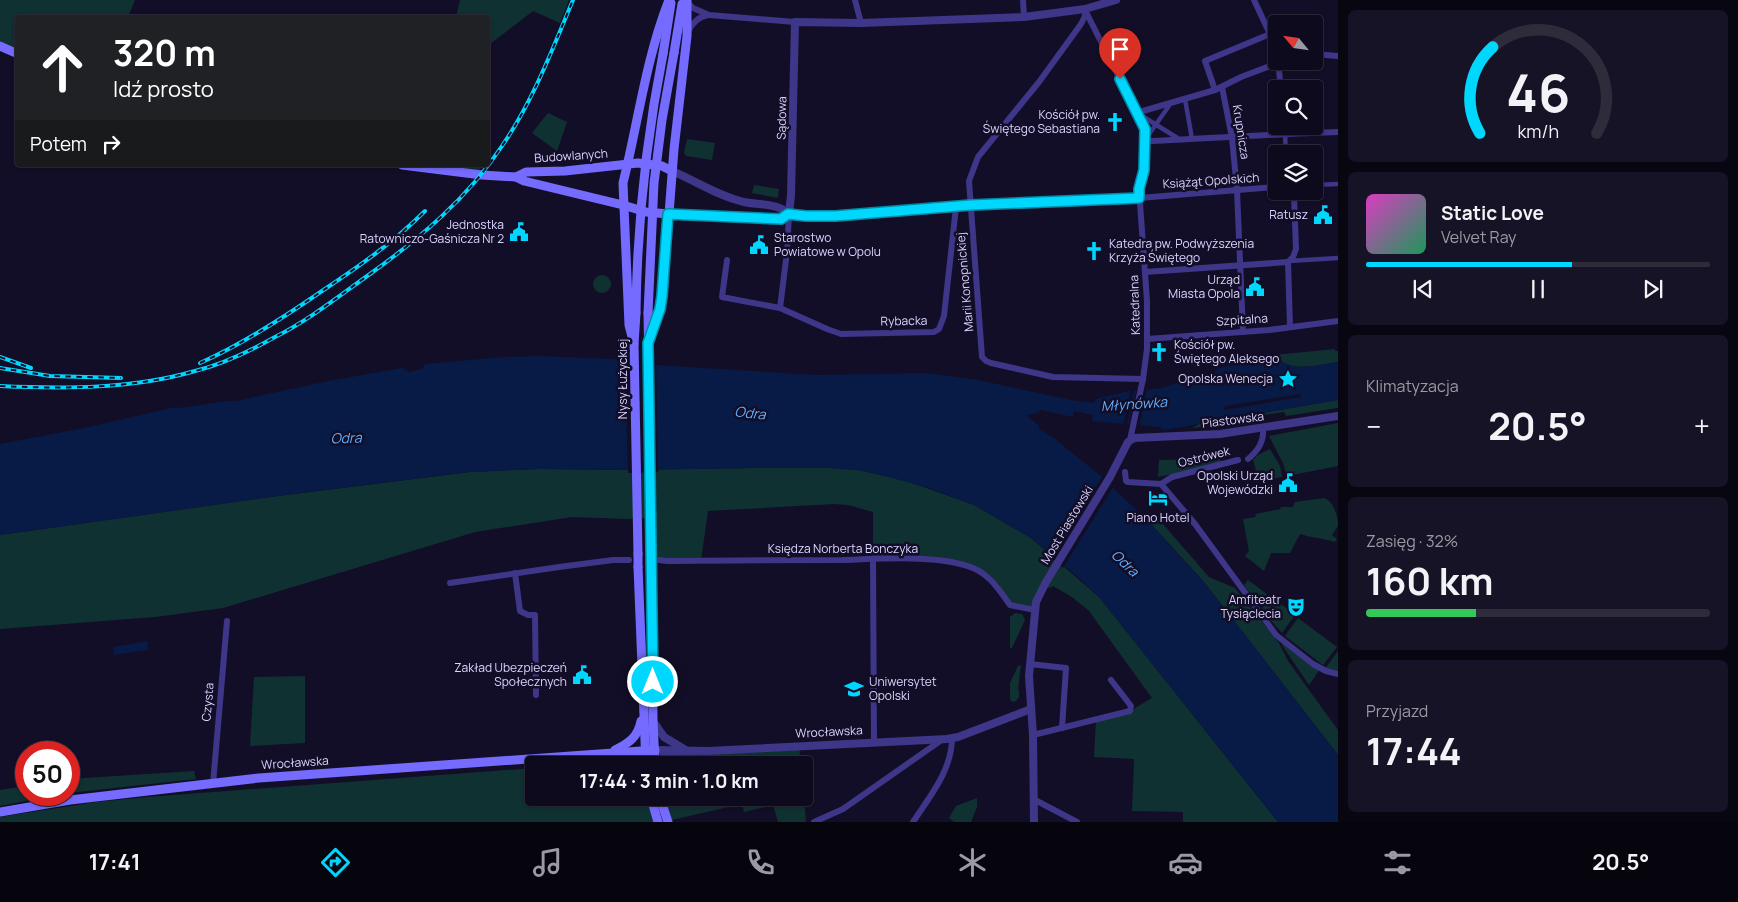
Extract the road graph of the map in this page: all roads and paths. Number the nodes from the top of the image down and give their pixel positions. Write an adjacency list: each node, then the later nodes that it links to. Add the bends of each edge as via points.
1 (670, 0): 34 (main road, via 652,51); 56 (main road, Nysy Łużyckiej, bridge, via 643,176 636,313)
2 (855, 0): 12 (street)
3 (1023, 0): 9 (street)
4 (1116, 0): 7 (street)
5 (1254, 0): 13 (street)
6 (686, 1): 8 (street); 15 (main road); 60 (main road, Nysy Łużyckiej, bridge, via 662,120 654,183)
7 (1085, 9): 9 (street); 10 (street)
8 (709, 15): 11 (street); 15 (street, via 695,22)
9 (1024, 17): 12 (street)
10 (1087, 19): 25 (street, Katedralna); 45 (street, Marii Konopnickiej, via 978,157 969,181)
11 (795, 22): 12 (street); 48 (street, Sądowa)
12 (861, 23)
13 (1268, 30)
14 (1268, 35): 22 (street, via 1205,61)
15 (687, 36): 36 (main road)
16 (0, 46): 17 (main road)
17 (15, 53)
18 (1323, 55): 19 (street)
19 (1338, 56)
20 (1268, 66): 21 (street)
21 (1222, 86): 22 (street); 30 (street, Krupnicza)
22 (1215, 90): 23 (street)
23 (1186, 98): 24 (street); 31 (street)
24 (1172, 103): 25 (street); 26 (street)
25 (1135, 113): 26 (street); 32 (street, Katedralna, via 1144,125)
26 (1156, 125): 32 (street); 33 (street)
27 (1338, 132): 28 (street)
28 (1323, 133)
29 (1272, 135): 30 (street)
30 (1232, 138): 31 (street); 41 (street, Krupnicza)
31 (1193, 139): 33 (street)
32 (1144, 140): 33 (street); 42 (street, Katedralna, via 1144,170)
33 (1180, 140)
34 (629, 164): 36 (main road, Budowlanych, via 651,164); 37 (main road, Budowlanych, via 526,172); 44 (main road, via 623,183)
35 (418, 167): 37 (main road, Budowlanych)
36 (672, 171): 47 (main road); 48 (street, Książąt Opolskich, via 724,196 782,209)
37 (516, 177): 44 (main road, Budowlanych)
38 (1338, 184): 39 (street)
39 (1323, 185)
40 (1268, 188): 41 (street, Książąt Opolskich)
41 (1237, 190): 42 (street, Książąt Opolskich); 52 (street, Krupnicza)
42 (1139, 198): 45 (street, Książąt Opolskich); 53 (street, Katedralna)
43 (1294, 200): 51 (street, via 1296,249)
44 (623, 205): 47 (main road, Budowlanych); 56 (main road)
45 (971, 205): 46 (street, Książąt Opolskich); 61 (street, Marii Konopnickiej, via 982,357 991,363 1053,377)
46 (956, 207): 48 (street, Książąt Opolskich, via 835,216); 54 (street, Rybacka, via 944,316 939,329 934,332 841,334)
47 (668, 214): 48 (street, Książąt Opolskich, via 781,219); 60 (main road, via 660,309)
48 (788, 214): 54 (street)
49 (1338, 258): 51 (street)
50 (727, 260): 54 (street, via 722,297)
51 (1288, 262): 52 (street); 57 (street)
52 (1240, 265): 53 (street); 58 (street, Krupnicza)
53 (1145, 272): 59 (street, Katedralna)
54 (780, 308)
55 (1338, 321): 57 (street, Szpitalna)
56 (632, 325): 80 (main road, Nysy Łużyckiej, bridge)
57 (1290, 327): 58 (street, Szpitalna)
58 (1243, 332): 59 (street, Szpitalna)
59 (1147, 339): 61 (street, Katedralna)
60 (648, 343): 71 (main road, Nysy Łużyckiej)
61 (1143, 379): 64 (street, Katedralna)
62 (1338, 416): 63 (street, Piastowska)
63 (1263, 428): 64 (street, Piastowska); 65 (street, Ostrówek, via 1259,448)
64 (1130, 440): 74 (street, Most Piastowski, via 1038,596)
65 (1248, 459)
66 (1238, 460): 68 (street, Ostrówek, via 1172,477)
67 (1125, 472): 68 (street, Ostrówek, via 1128,482)
68 (1161, 484): 77 (street, via 1195,524 1276,635 1313,664)
69 (873, 559): 71 (street, Księdza Norberta Bonczyka); 74 (street, Księdza Norberta Bonczyka, via 968,566 990,579 1010,605); 87 (street)
70 (629, 560): 72 (street)
71 (654, 560): 82 (main road, Nysy Łużyckiej)
72 (515, 573): 73 (street); 79 (street, via 520,611 535,615)
73 (450, 583)
74 (1035, 610): 76 (street, Most Piastowski)
75 (227, 622): 96 (street, Czysta)
76 (1030, 664): 81 (street, Most Piastowski); 83 (street, via 1066,668)
77 (1338, 674)
78 (1111, 680): 83 (street, via 1131,706 1130,711)
79 (536, 694)
80 (643, 706): 90 (main road, via 636,736); 92 (main road, Nysy Łużyckiej)
81 (1031, 709): 84 (street, Most Piastowski); 85 (street, Wrocławska)
82 (653, 720): 88 (street, via 669,742); 93 (main road, Nysy Łużyckiej)
83 (1062, 728): 84 (street)
84 (1033, 735): 97 (street, Most Piastowski)
85 (952, 738): 86 (street, Wrocławska); 104 (street, via 950,760)
86 (943, 739): 87 (street, Wrocławska); 103 (street, via 843,810)
87 (874, 742): 89 (street, Wrocławska)
88 (688, 750): 89 (street, Wrocławska); 94 (street, Wrocławska)
89 (708, 751): 95 (street, Wrocławska)
90 (606, 755): 91 (main road, Wrocławska); 96 (main road, Wrocławska, via 432,765)
91 (619, 756)
92 (645, 756)
93 (655, 756)
94 (663, 756)
95 (684, 756)
96 (212, 784): 100 (main road, Wrocławska, via 70,800)
97 (1035, 800): 105 (street, Most Piastowski); 106 (street)
98 (655, 806): 101 (main road)
99 (658, 806): 102 (main road)
100 (0, 812)
101 (658, 822)
102 (668, 822)
103 (814, 822)
104 (914, 822)
105 (1034, 822)
106 (1077, 822)

